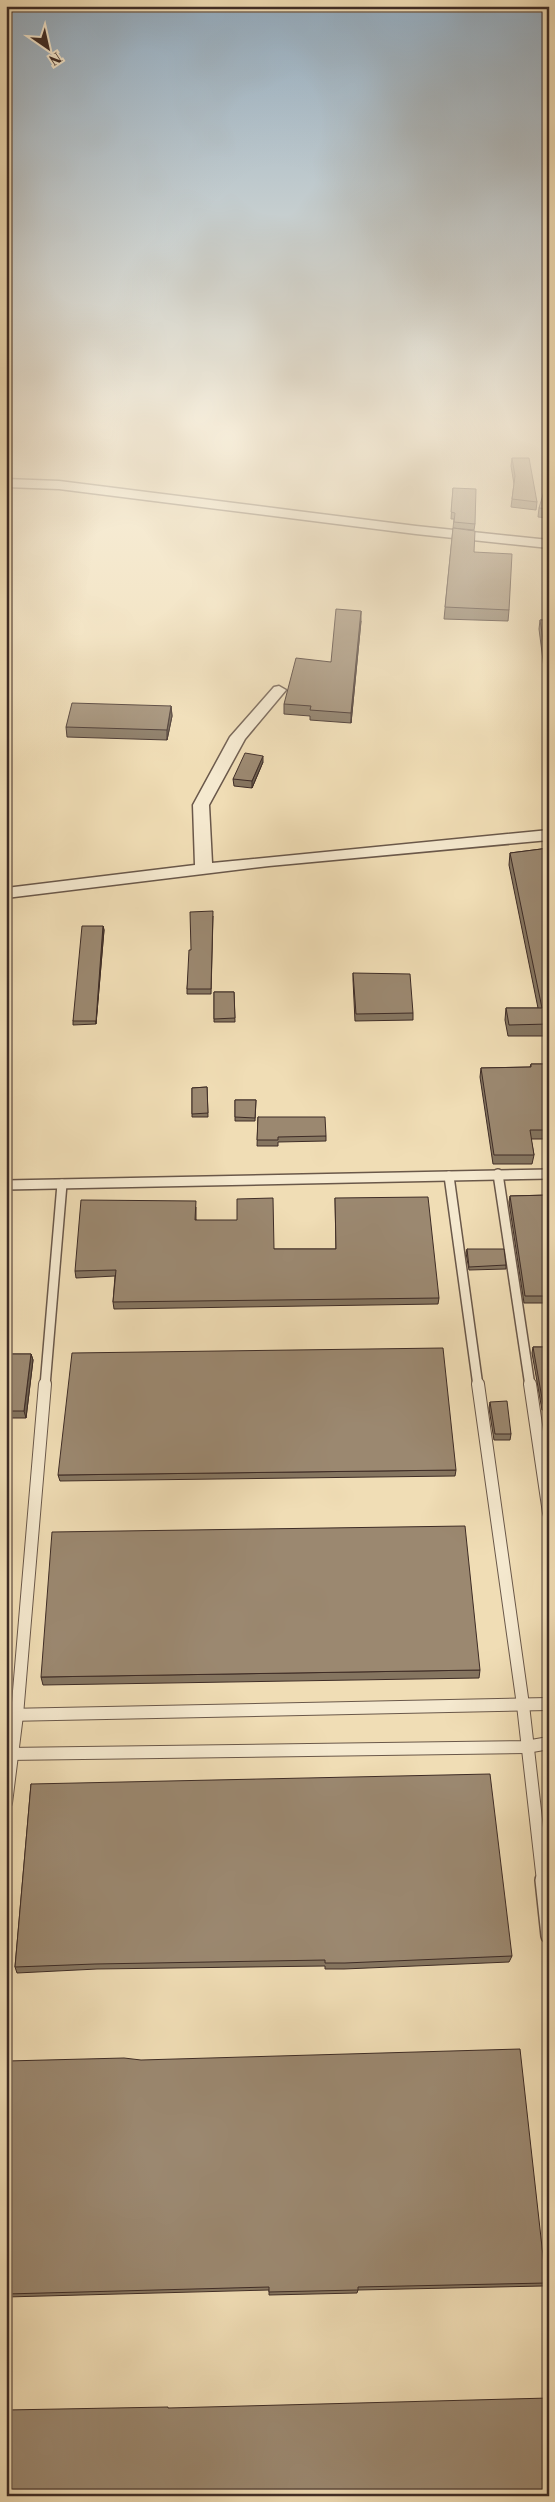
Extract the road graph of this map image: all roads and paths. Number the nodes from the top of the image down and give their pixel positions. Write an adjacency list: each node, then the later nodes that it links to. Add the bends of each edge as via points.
1 (509, 540): 2 (street)
2 (549, 544)
3 (279, 690): 5 (street, via 238,737 201,805)
4 (549, 835): 5 (street)
5 (204, 868): 6 (street)
6 (6, 893)
7 (498, 1174): 8 (lane); 9 (lane); 12 (lane)
8 (549, 1174)
9 (449, 1176): 10 (lane); 14 (lane)
10 (62, 1184): 11 (lane); 15 (lane)
11 (6, 1185)
12 (549, 1513)
13 (549, 1704): 14 (lane)
14 (523, 1705): 15 (lane); 17 (lane)
15 (12, 1715): 18 (lane)
16 (549, 1743): 17 (lane)
17 (526, 1747): 18 (lane); 20 (lane)
18 (9, 1754): 19 (lane)
19 (6, 1803)
20 (549, 1936)

